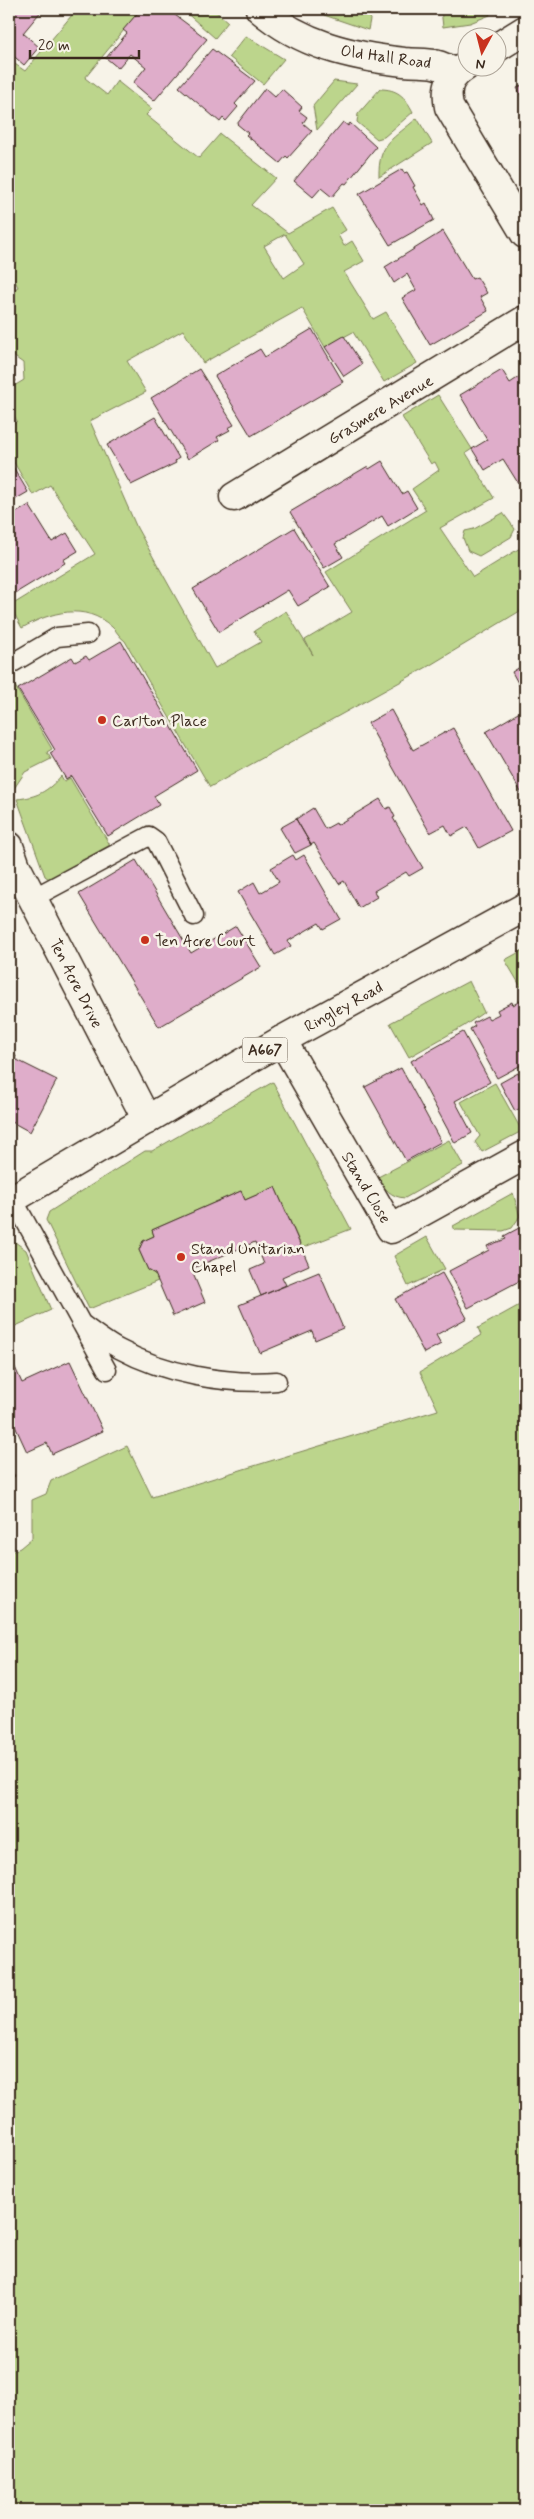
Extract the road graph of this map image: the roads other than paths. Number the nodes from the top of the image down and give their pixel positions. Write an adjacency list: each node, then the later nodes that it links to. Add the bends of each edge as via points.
1 (260, 9): 4 (street, Old Hall Road, via 280,26 314,43 353,54)
2 (525, 30): 3 (street)
3 (506, 42)
4 (456, 69)
5 (456, 76): 6 (street, Old Hall Road, via 447,87 449,107)
6 (525, 234)
7 (525, 320): 8 (street, Grasmere Avenue)
8 (234, 498)
9 (88, 634): 10 (lane, via 57,637)
10 (9, 665)
11 (11, 860): 12 (street, Ten Acre Drive)
12 (33, 898): 14 (lane, via 149,836 156,841); 16 (street, Ten Acre Drive)
13 (525, 907): 15 (street, Ringley Road / A667)
14 (194, 916)
15 (282, 1040): 16 (street, Ringley Road / A667); 17 (street, Stand Close, via 391,1229)
16 (147, 1120): 18 (street, Ringley Road / A667)
17 (525, 1155)
18 (11, 1200): 19 (lane)
19 (81, 1323): 20 (lane); 21 (lane, via 118,1349 169,1369 226,1380)
20 (106, 1370)
21 (277, 1381)

